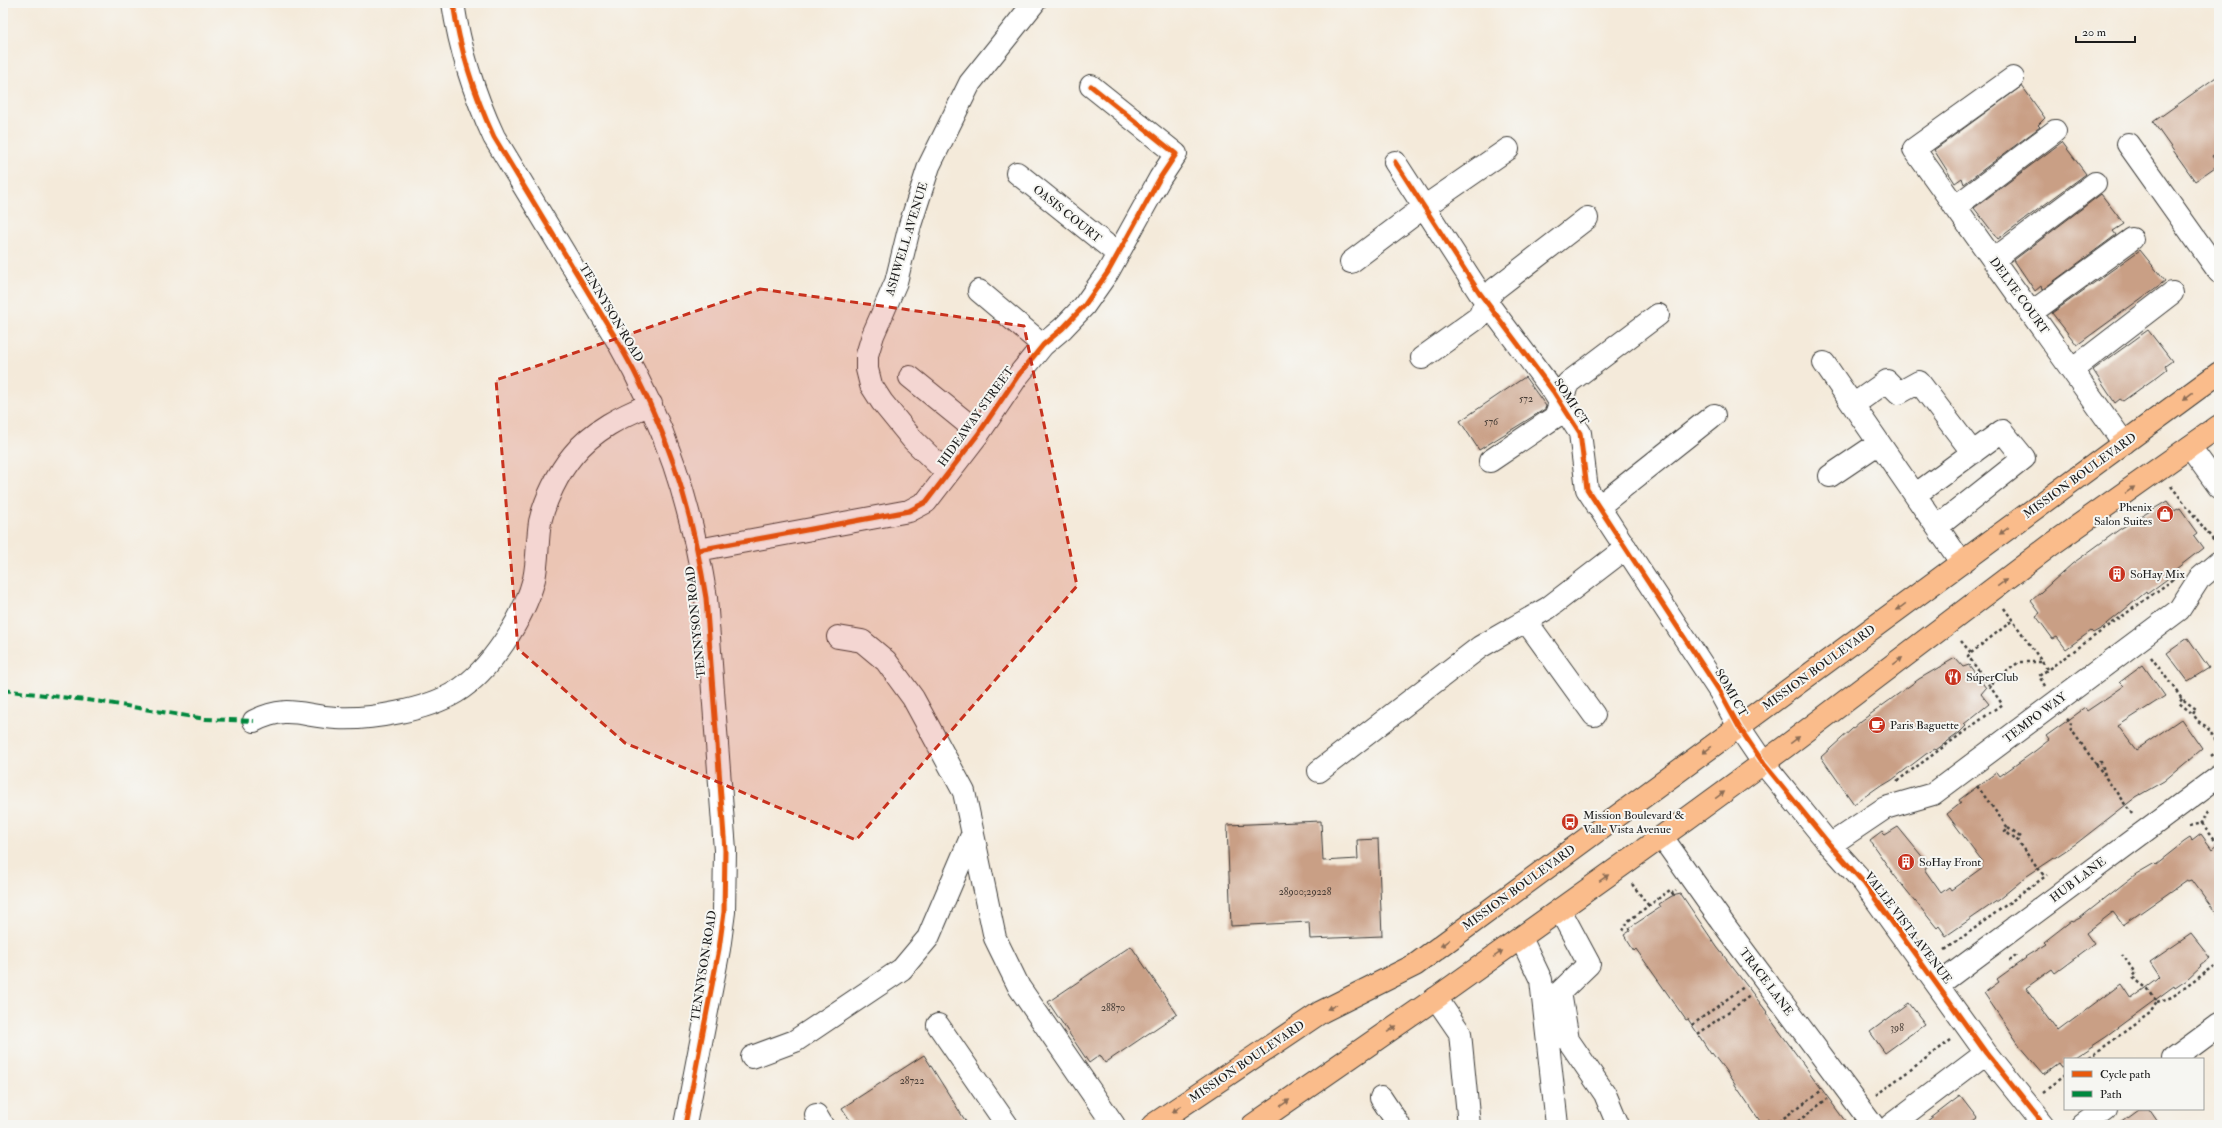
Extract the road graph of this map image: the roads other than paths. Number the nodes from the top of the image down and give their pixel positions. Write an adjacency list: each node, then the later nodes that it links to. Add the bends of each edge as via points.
1 (453, 3): 31 (street, TENNYSON ROAD, via 457,30 479,106 494,137 617,340)
2 (1034, 3): 41 (street, ASHWELL AVENUE, via 970,84 929,166 910,225 896,282 873,335 867,356 866,369 871,385 882,402 913,440)
3 (2013, 78): 12 (street, DELVE COURT, via 1914,149)
4 (1091, 86): 15 (street, HIDEAWAY STREET, via 1176,154)
5 (2055, 131): 12 (street)
6 (2128, 144): 18 (street)
7 (1508, 149): 11 (street)
8 (1395, 162): 11 (street, SOMI CT)
9 (1017, 174): 15 (street, OASIS COURT)
10 (2095, 183): 16 (street)
11 (1424, 207): 17 (street); 21 (street, SOMI CT)
12 (1955, 207): 16 (street, DELVE COURT)
13 (1587, 218): 21 (street, via 1495,289)
14 (2132, 239): 22 (street)
15 (1118, 254): 24 (street, HIDEAWAY STREET, via 1084,306)
16 (1993, 260): 22 (street, DELVE COURT)
17 (1351, 262)
18 (2219, 272)
19 (979, 291): 24 (street)
20 (2172, 293): 27 (street)
21 (1486, 301): 25 (street, via 1479,317); 30 (street, SOMI CT)
22 (2031, 313): 27 (street, DELVE COURT)
23 (1658, 315): 30 (street, via 1568,383)
24 (1043, 345): 35 (street, HIDEAWAY STREET, via 1017,377)
25 (1422, 358)
26 (1824, 363): 32 (street)
27 (2072, 370): 37 (street, DELVE COURT)
28 (2219, 373): 37 (main road, MISSION BOULEVARD, one-way to 37)
29 (910, 377): 35 (street)
30 (1559, 401): 40 (street, via 1555,417); 45 (street, SOMI CT, via 1580,433 1587,489)
31 (651, 404): 48 (street, TENNYSON ROAD, via 676,467); 54 (street, via 607,425 567,462 544,509 533,580 520,615 492,658 456,692 418,707 366,717 335,718 286,711 271,712)
32 (1853, 405): 36 (street); 39 (street, via 1887,382 1899,393 1919,382)
33 (1714, 415): 45 (street)
34 (2219, 426): 38 (main road)
35 (979, 433): 41 (street, HIDEAWAY STREET)
36 (1879, 443): 42 (street); 44 (street)
37 (2124, 443): 50 (main road, MISSION BOULEVARD, one-way to 50)
38 (2190, 447): 43 (street); 56 (main road, one-way to 38, via 2051,545)
39 (1973, 453): 44 (street); 46 (street, via 2002,431 2024,458)
40 (1490, 461)
41 (948, 473): 48 (street, HIDEAWAY STREET, via 926,502 909,511)
42 (1830, 476)
43 (2219, 487)
44 (1914, 496): 46 (street)
45 (1598, 507): 47 (street, SOMI CT)
46 (1937, 527): 50 (street)
47 (1626, 548): 51 (street, via 1548,608); 55 (street, SOMI CT, via 1720,692)
48 (698, 550): 73 (street, TENNYSON ROAD, via 706,598 717,733 725,850 724,912 718,956)
49 (2215, 555): 61 (street, TEMPO WAY, via 2179,610 1933,794 1885,808)
50 (1961, 562): 55 (main road, MISSION BOULEVARD, one-way to 55)
51 (1526, 621): 53 (street); 57 (street, via 1480,647)
52 (838, 637): 59 (street, via 862,641 886,661 913,698 964,792)
53 (1594, 715)
54 (254, 721)
55 (1739, 727): 56 (street, VALLE VISTA AVENUE); 76 (main road, MISSION BOULEVARD, one-way to 76, via 1414,966 1321,1012)
56 (1764, 764): 60 (main road, one-way to 56); 61 (street, VALLE VISTA AVENUE)
57 (1319, 771)
58 (2219, 776): 64 (street, HUB LANE)
59 (972, 835): 69 (street, via 928,938 902,969 795,1041); 75 (street, via 995,938 1019,987)
60 (1662, 837): 62 (main road, one-way to 60); 82 (street, TRACE LANE)
61 (1830, 845): 64 (street, VALLE VISTA AVENUE, via 1864,883)
62 (1560, 910): 63 (main road); 81 (street, via 1589,964 1560,992 1568,1040 1605,1094)
63 (1521, 938): 65 (main road, one-way to 63); 80 (street, via 1542,980)
64 (1938, 986): 68 (street, VALLE VISTA AVENUE)
65 (1436, 998): 77 (main road, one-way to 65); 79 (street, via 1460,1033)
66 (938, 1025): 74 (street)
67 (2219, 1025): 70 (street)
68 (1986, 1053): 83 (street); 84 (street, VALLE VISTA AVENUE)
69 (752, 1057)
70 (2174, 1058)
71 (1381, 1098): 78 (street)
72 (2104, 1110): 85 (street)
73 (685, 1125)
74 (1007, 1125)
75 (1114, 1125)
76 (1153, 1125)
77 (1253, 1125)
78 (1399, 1125)
79 (1469, 1125)
80 (1557, 1125)
81 (1618, 1125)
82 (1873, 1125)
83 (1891, 1125)
84 (2044, 1125)
85 (2083, 1125)

